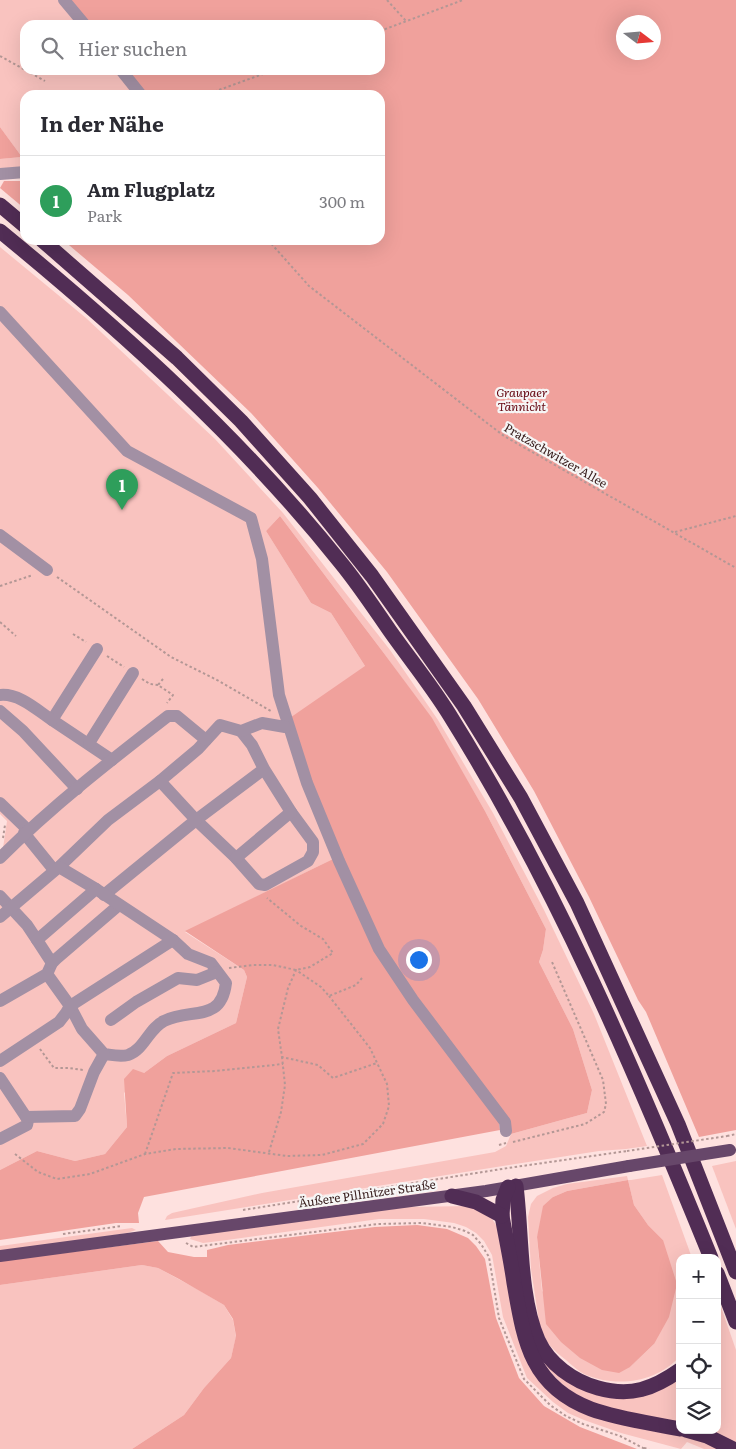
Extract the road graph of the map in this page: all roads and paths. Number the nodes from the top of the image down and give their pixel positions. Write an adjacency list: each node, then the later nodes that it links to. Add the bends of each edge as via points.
1 (64, 0): 4 (street)
2 (387, 0): 5 (path)
3 (463, 0): 5 (path)
4 (81, 20)
5 (406, 21): 6 (path)
6 (385, 29)
7 (0, 56): 8 (path)
8 (20, 67)
9 (34, 75): 12 (path)
10 (126, 75): 13 (street)
11 (260, 75): 14 (path)
12 (45, 81)
13 (137, 90)
14 (220, 90)
15 (20, 172): 16 (street)
16 (3, 174)
17 (0, 205): 18 (highway)
18 (20, 222)
19 (0, 231): 97 (highway, via 152,362 224,431 342,565 447,711 505,809 557,907 624,1050)
20 (48, 245): 99 (highway, via 177,358 241,421 304,491 372,576 464,706 521,798 577,903 678,1124)
21 (273, 245): 24 (path, Pratzschwitzer Allee, via 310,286 504,436)
22 (0, 312): 40 (street, via 127,451 252,518 262,558 279,695)
23 (736, 516): 24 (path)
24 (675, 532): 26 (path, Pratzschwitzer Allee)
25 (0, 535): 27 (street)
26 (736, 568)
27 (47, 570): 28 (path); 40 (path, via 171,657 217,680)
28 (0, 586)
29 (0, 622): 31 (path)
30 (73, 634): 32 (path)
31 (16, 636)
32 (97, 649): 33 (path); 39 (street)
33 (133, 673): 35 (path, via 150,684); 43 (street)
34 (163, 679): 35 (path)
35 (158, 685): 38 (path, via 173,695 167,703)
36 (0, 695): 39 (street, via 20,698)
37 (0, 711): 47 (street)
38 (171, 716): 42 (street, via 177,716); 44 (street)
39 (52, 720): 43 (street)
40 (286, 722): 41 (street, via 262,723); 82 (street, via 307,783 379,949 413,1000 505,1122)
41 (241, 731): 42 (street, via 220,725); 45 (street)
42 (206, 740): 46 (street)
43 (89, 743): 44 (street)
44 (112, 760): 47 (street)
45 (264, 769): 49 (street); 50 (street)
46 (160, 781): 50 (street); 55 (street, via 108,820)
47 (77, 789): 52 (street)
48 (0, 803): 52 (street)
49 (291, 812): 54 (street); 56 (street, via 313,842 313,852 308,861 265,886)
50 (196, 820): 54 (street); 57 (street)
51 (5, 823): 53 (path)
52 (26, 832): 53 (street); 55 (street)
53 (1, 852)
54 (236, 858): 56 (street)
55 (56, 869): 57 (street); 60 (street)
56 (259, 884): 66 (path, via 264,895 301,926 323,939 333,953 310,967)
57 (100, 892): 59 (street); 62 (street)
58 (0, 896): 60 (street)
59 (119, 905): 63 (street); 65 (street)
60 (10, 908): 61 (street); 62 (street)
61 (0, 917)
62 (37, 940): 65 (street)
63 (173, 940): 67 (street, via 188,954 210,963); 71 (street)
64 (552, 962): 85 (path, via 603,1080 604,1112 585,1124)
65 (50, 969): 70 (street); 71 (street)
66 (296, 970): 67 (path, via 253,965); 69 (path, via 322,987); 75 (path, via 278,1029)
67 (217, 972): 72 (street, via 197,980 178,978); 74 (street, via 226,983 219,1004 207,1012 183,1014 162,1022 128,1055)
68 (362, 978): 69 (path, via 356,985)
69 (329, 996): 78 (path, via 370,1048)
70 (0, 1001)
71 (70, 1006): 73 (street, via 59,1022); 74 (street, via 82,1029)
72 (111, 1020)
73 (32, 1039): 76 (street); 79 (path, via 54,1068)
74 (104, 1054): 79 (street)
75 (282, 1056): 77 (path); 78 (path, via 318,1066 333,1078)
76 (0, 1061)
77 (283, 1064): 87 (path, via 285,1085 281,1112); 89 (path, via 172,1072)
78 (377, 1064): 87 (path, via 387,1084 389,1106 383,1124 363,1144 322,1155)
79 (94, 1072): 81 (street, via 75,1116)
80 (0, 1078): 81 (street)
81 (26, 1117): 84 (street, via 27,1125)
82 (506, 1131)
83 (736, 1134): 92 (path, bridge)
84 (0, 1139)
85 (499, 1145)
86 (733, 1150): 90 (main road, Äußere Pillnitzer Straße, bridge)
87 (268, 1153): 89 (path, via 228,1148 176,1149)
88 (15, 1154): 89 (path, via 38,1172 57,1179 90,1174)
89 (145, 1154)
90 (512, 1187): 91 (main road, Äußere Pillnitzer Straße); 93 (highway, via 503,1200); 102 (highway, via 530,1314 538,1341 555,1364 585,1384 617,1391 633,1392 646,1388)
91 (452, 1196): 93 (highway, via 476,1202); 95 (main road, Äußere Pillnitzer Straße)
92 (238, 1211)
93 (502, 1216): 103 (highway, via 521,1324 532,1357 542,1374 564,1395 592,1409)
94 (124, 1226): 96 (path)
95 (176, 1233): 98 (main road, Äußere Pillnitzer Straße); 105 (path, via 193,1247 378,1224 422,1223 452,1226 465,1231 473,1235 489,1257 499,1318 524,1380 566,1416)
96 (58, 1235)
97 (708, 1253)
98 (0, 1256)
99 (736, 1272)
100 (721, 1283): 101 (highway)
101 (736, 1322)
102 (676, 1373)
103 (676, 1428)
104 (700, 1434): 107 (highway)
105 (644, 1448): 106 (path)
106 (649, 1449)
107 (733, 1449)

